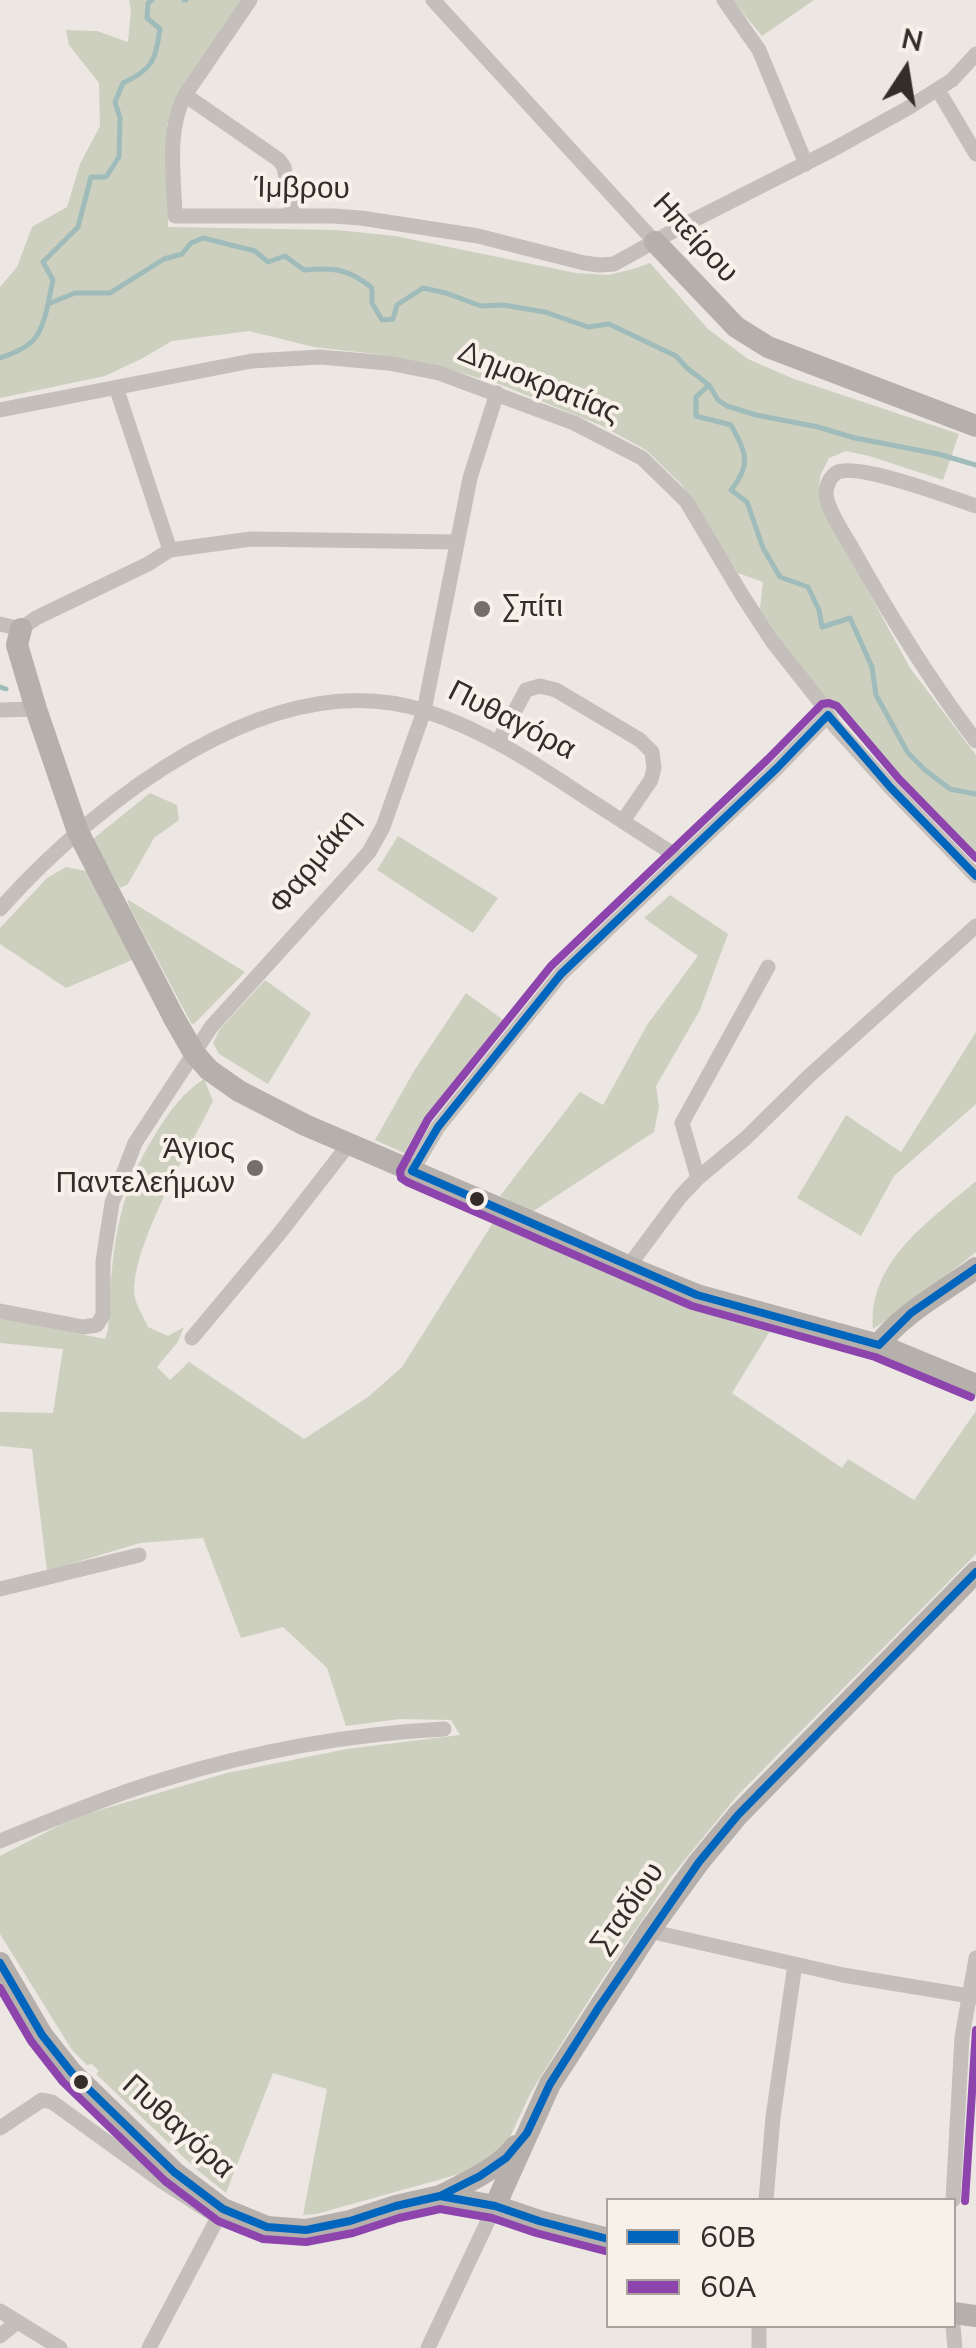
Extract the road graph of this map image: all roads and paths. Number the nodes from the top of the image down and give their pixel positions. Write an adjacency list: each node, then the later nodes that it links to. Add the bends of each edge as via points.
1 (250, 0): 6 (street, Ίμβρου)
2 (433, 0): 10 (street, Ηπείρου)
3 (724, 0): 8 (street, via 758,50)
4 (976, 54): 5 (street, Ίμβρου)
5 (938, 90): 7 (street); 8 (street, Ίμβρου)
6 (185, 95): 9 (street, via 279,160); 9 (street, Ίμβρου, via 174,128 175,216)
7 (976, 154)
8 (806, 164): 10 (street, Ίμβρου)
9 (293, 216): 10 (street, Ίμβρου, via 409,224 599,265 621,262)
10 (655, 242): 14 (street, Ηπείρου, via 736,327 768,347)
11 (116, 387): 12 (street, Δημοκρατίας, via 252,361 320,357 388,363); 13 (street, Δημοκρατίας); 17 (street)
12 (497, 393): 16 (street, Φαρμάκη); 22 (street, Δημοκρατίας, via 642,458 686,501 772,641)
13 (0, 410)
14 (976, 426)
15 (976, 506): 23 (street, via 849,470 830,480 826,496 884,604)
16 (456, 542): 17 (street, via 252,539); 21 (street, Φαρμάκη)
17 (170, 550): 18 (street)
18 (10, 626): 19 (street)
19 (36, 709): 20 (street); 26 (street)
20 (0, 710)
21 (424, 711): 24 (street, Πυθαγόρα); 26 (street, Πυθαγόρα, via 343,702 251,722 170,765); 32 (street, Φαρμάκη, via 369,852 229,1004)
22 (828, 715): 27 (street); 28 (street, Δημοκρατίας)
23 (976, 741)
24 (498, 742): 25 (street, Πυθαγόρα); 25 (street, via 526,690 540,686 640,740 652,752 652,780)
25 (623, 821): 27 (street, Πυθαγόρα)
26 (78, 832): 29 (street, Πυθαγόρα); 32 (street)
27 (681, 859): 34 (street, via 561,974 438,1127)
28 (976, 876)
29 (0, 909)
30 (976, 926): 35 (street)
31 (768, 968): 35 (street, via 682,1124)
32 (194, 1053): 33 (street, via 238,1091); 38 (street, Φαρμάκη, via 135,1143 112,1203 98,1325)
33 (348, 1144): 34 (street); 39 (street)
34 (412, 1171): 36 (street)
35 (698, 1178): 36 (street)
36 (628, 1267): 40 (street, via 697,1295)
37 (976, 1268): 40 (street)
38 (0, 1312)
39 (192, 1338)
40 (880, 1345): 41 (street)
41 (976, 1384)
42 (139, 1554): 44 (street)
43 (976, 1572): 47 (street, Σταδίου, via 738,1815)
44 (0, 1589)
45 (444, 1729): 46 (street, via 292,1746 165,1779)
46 (0, 1841)
47 (650, 1931): 50 (street); 53 (street, Σταδίου, via 556,2074)
48 (976, 1958): 51 (street)
49 (0, 1963): 58 (street, Πυθαγόρα, via 72,2072)
50 (795, 1964): 51 (street); 55 (street)
51 (972, 1996): 56 (street, via 962,2037)
52 (0, 2128): 58 (street, via 38,2102 52,2102 160,2180)
53 (527, 2134): 54 (street, via 506,2158); 57 (street, Σταδίου)
54 (440, 2196): 57 (street, Πυθαγόρα); 58 (street, Πυθαγόρα, via 306,2230)
55 (766, 2198)
56 (953, 2198)
57 (495, 2206): 59 (street, Πυθαγόρα); 64 (street, Σταδίου)
58 (220, 2213): 63 (street)
59 (606, 2239)
60 (0, 2311): 61 (street)
61 (5, 2331): 62 (street)
62 (60, 2348)
63 (149, 2348)
64 (428, 2348)

